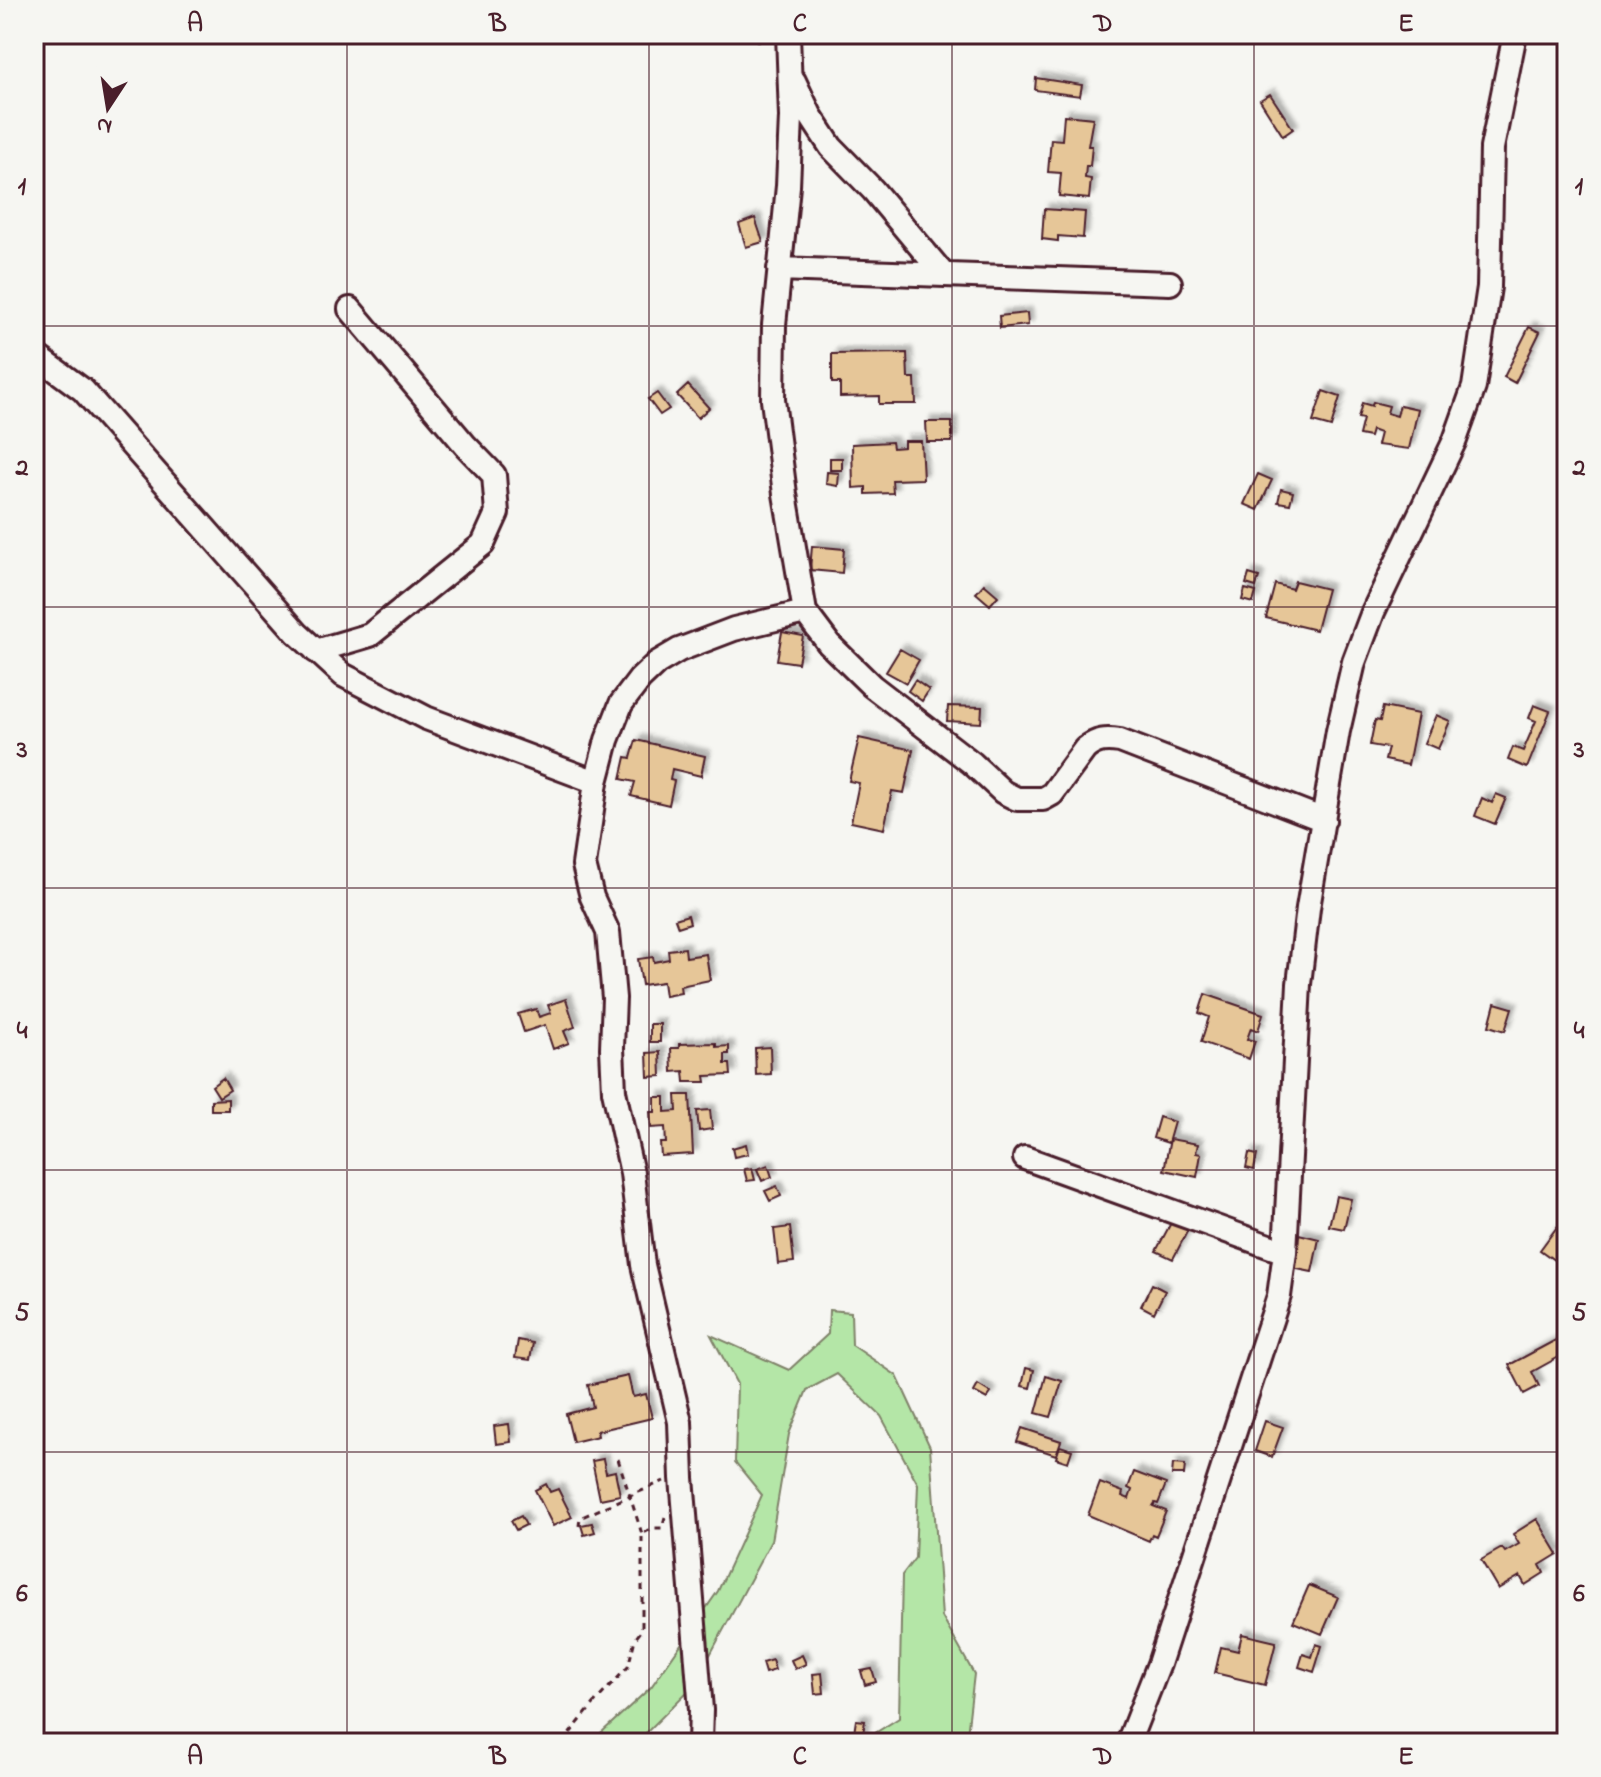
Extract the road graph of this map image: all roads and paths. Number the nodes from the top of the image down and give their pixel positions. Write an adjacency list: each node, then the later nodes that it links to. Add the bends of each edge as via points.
1 (788, 34): 3 (street)
2 (1515, 34): 12 (street, via 1492,148 1489,287 1474,387 1354,662)
3 (791, 74): 4 (street); 5 (street, via 831,147)
4 (779, 269): 5 (street); 9 (street, via 773,400)
5 (944, 275): 6 (street)
6 (1170, 283)
7 (350, 309): 10 (street, via 494,475 497,513 483,544 370,635)
8 (34, 354): 10 (street, via 83,390)
9 (805, 612): 11 (street, via 734,629 657,663 621,704); 12 (street, via 872,686 1017,799 1052,794 1085,749 1107,739)
10 (316, 651): 11 (street, via 343,675 426,718)
11 (596, 782): 16 (street, via 584,865 608,932 614,1091 651,1304 680,1422)
12 (1324, 820): 14 (street, via 1299,984)
13 (1025, 1158): 14 (street)
14 (1285, 1252): 23 (street, via 1271,1327)
15 (618, 1459): 17 (path)
16 (682, 1471): 17 (path); 22 (street)
17 (630, 1497): 19 (path, via 580,1518); 20 (path)
18 (666, 1513): 20 (path, via 662,1528)
19 (579, 1526)
20 (642, 1534): 21 (path, via 642,1630 628,1667)
21 (562, 1743)
22 (700, 1743)
23 (1128, 1743)

